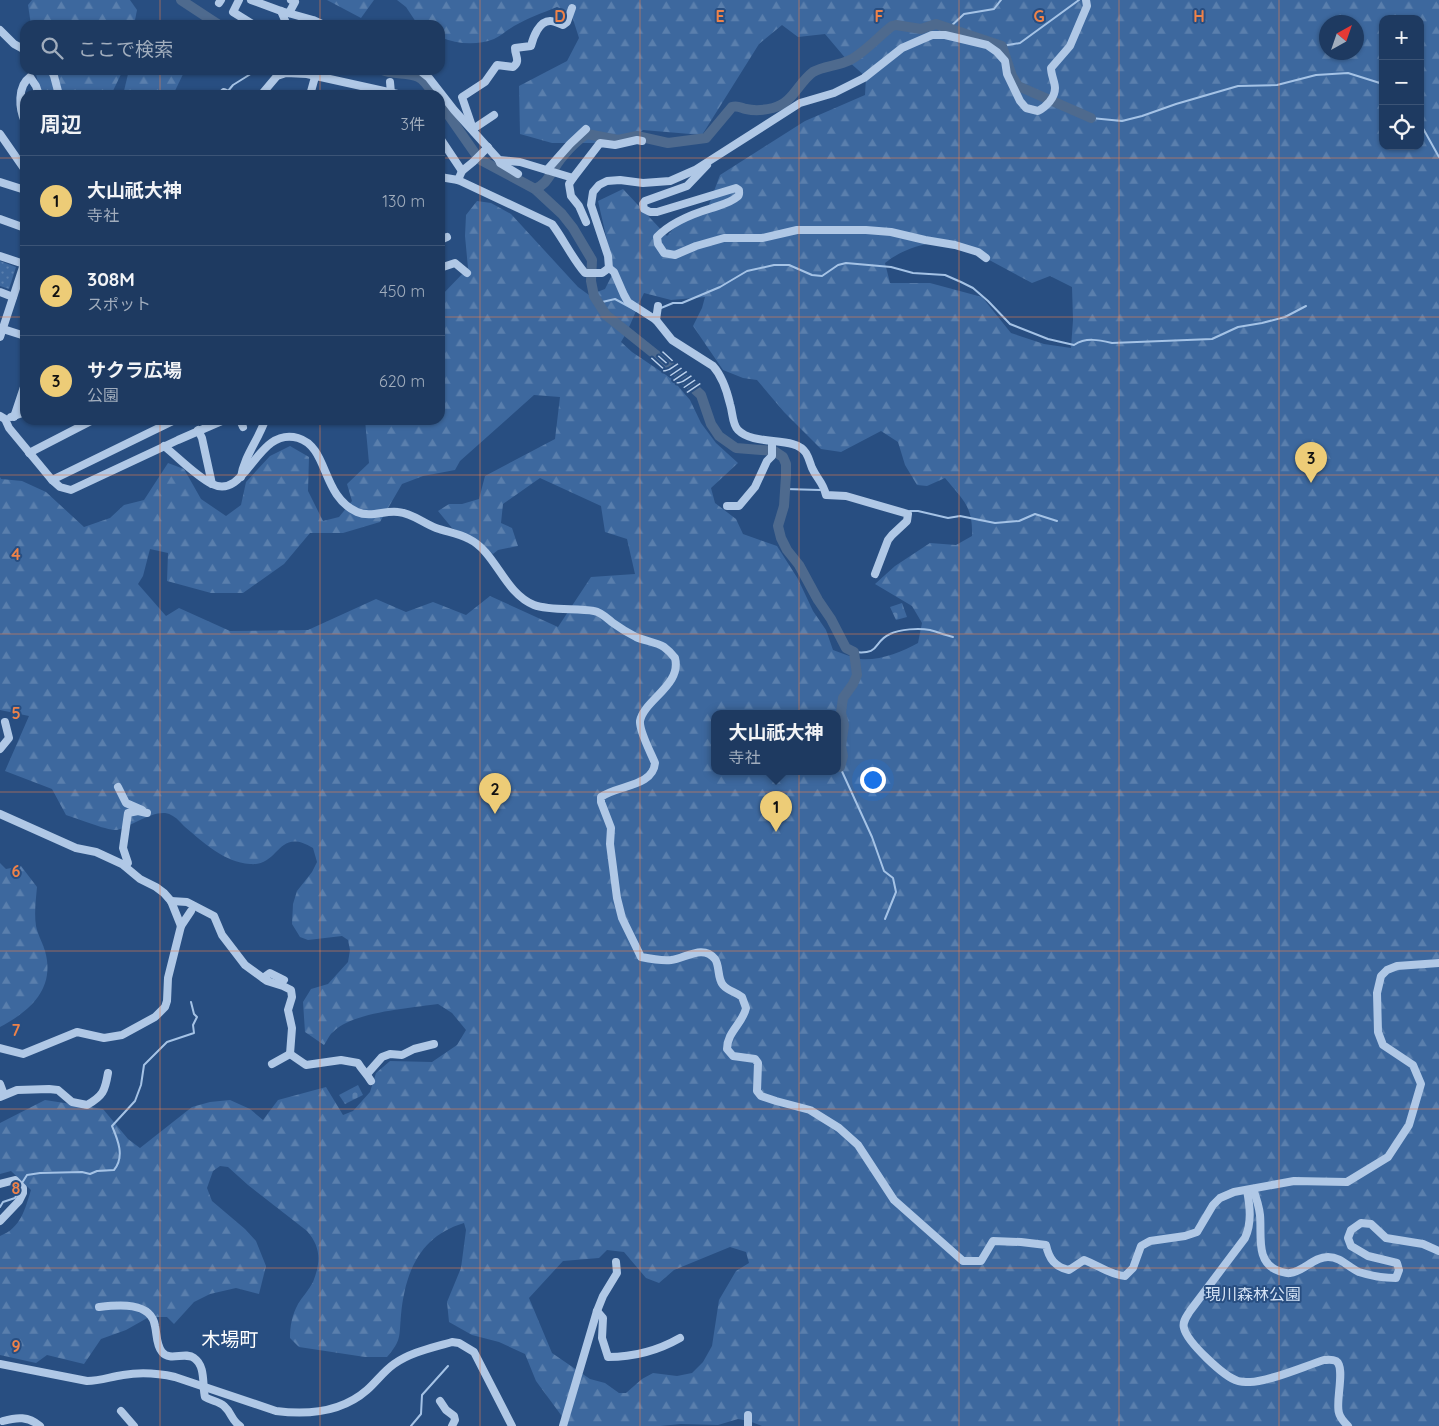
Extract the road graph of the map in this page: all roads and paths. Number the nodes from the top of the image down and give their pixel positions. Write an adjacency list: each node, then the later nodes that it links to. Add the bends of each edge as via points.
1 (239, 0): 7 (street, via 233,12)
2 (250, 0): 6 (street)
3 (291, 0): 6 (street, via 295,2)
4 (1086, 0): 36 (street, via 1087,6 1070,46 1051,68 1054,94 1038,111 1026,108 1020,101 1005,61 988,45 932,35 902,48 864,78 800,103)
5 (572, 8): 29 (street, via 563,25 546,22 536,31 531,46 515,48 518,62 513,67 497,65 485,82 462,97)
6 (285, 12): 8 (street); 9 (street)
7 (246, 20)
8 (286, 20)
9 (313, 20)
10 (0, 30): 11 (street)
11 (20, 47)
12 (54, 75): 20 (street)
13 (280, 75): 21 (street)
14 (309, 75): 22 (street)
15 (313, 75): 23 (street)
16 (430, 75): 25 (street)
17 (390, 82): 24 (street)
18 (22, 90): 19 (street, via 30,77)
19 (37, 90)
20 (58, 90)
21 (265, 90)
22 (310, 90)
23 (374, 90)
24 (390, 90)
25 (442, 90)
26 (445, 94): 29 (street)
27 (494, 115): 29 (street)
28 (586, 129): 38 (street)
29 (474, 130): 34 (street)
30 (0, 134): 32 (street)
31 (642, 141): 42 (street, via 615,145 600,143)
32 (4, 144): 37 (street)
33 (445, 146): 39 (street)
34 (485, 149): 35 (street); 39 (street)
35 (499, 160): 38 (street); 40 (street)
36 (708, 163): 50 (street, via 707,168 687,186 650,198 643,204 644,209 658,212 736,188 739,194 728,202 667,227 657,237 664,253 675,255 724,238 762,238 796,230 866,230 955,245); 53 (street, via 670,181 644,183 620,180 599,185 593,192 591,205)
37 (20, 164)
38 (548, 170): 42 (street)
39 (462, 171): 43 (street)
40 (518, 174)
41 (445, 178): 43 (street)
42 (573, 178): 47 (street, via 569,184 571,196)
43 (458, 180): 53 (street, via 552,224 585,273 602,273)
44 (0, 182): 45 (street)
45 (20, 188)
46 (0, 219): 48 (street)
47 (586, 222)
48 (20, 226)
49 (0, 256): 51 (street)
50 (986, 258)
51 (20, 262)
52 (445, 266): 54 (street, via 455,263)
53 (609, 268): 69 (street, via 628,302 657,313 672,340 718,371 739,431)
54 (467, 273)
55 (20, 275): 57 (street)
56 (0, 292): 57 (street)
57 (13, 297): 58 (street)
58 (1, 331): 59 (street)
59 (20, 335)
60 (20, 399): 62 (street)
61 (20, 414): 62 (street)
62 (14, 417): 63 (street)
63 (2, 418): 71 (street)
64 (83, 425): 71 (street)
65 (166, 425): 73 (street)
66 (207, 425): 68 (street)
67 (264, 425): 72 (street, via 242,467)
68 (198, 430): 70 (street); 74 (street)
69 (772, 444): 75 (street, via 772,456 755,486 739,506); 76 (street, via 791,444 806,452 826,495 846,496 908,514 908,522 888,540)
70 (164, 446): 73 (street, via 71,490); 74 (street)
71 (29, 453): 73 (street)
72 (241, 476): 74 (street, via 228,485); 96 (street, via 276,438 301,439 314,448 327,480 340,500 358,512 396,511 469,539 482,550 512,589 533,605 597,611 636,637 664,647 675,658 676,670 670,682 640,722 654,770 640,781 601,797 611,828 611,852 622,918 640,957 673,960 702,952 716,960 724,987 742,997 746,1008 727,1042 727,1049 733,1056 755,1059 758,1063 757,1091 761,1096 810,1110 838,1128 858,1145 894,1200 963,1260 981,1261 993,1241 1021,1242 1046,1245 1048,1256 1060,1268 1069,1270 1084,1260 1116,1276 1124,1276 1132,1268 1141,1246 1150,1241 1197,1232 1220,1198)
73 (52, 480)
74 (212, 484)
75 (727, 506)
76 (875, 574)
77 (5, 722): 78 (street, via 8,738)
78 (0, 749)
79 (118, 787): 81 (street, via 126,803 145,812 130,811 127,816 123,848 128,863)
80 (0, 814): 81 (street)
81 (125, 866): 82 (street, via 161,890)
82 (171, 901): 84 (street); 86 (street, via 187,902 214,916 222,936 246,965)
83 (191, 911): 84 (street)
84 (181, 926): 89 (street, via 168,978 167,1001 155,1017 122,1035 104,1038 77,1032 23,1054)
85 (1439, 963): 96 (street, via 1397,966 1381,976 1377,994 1378,1032 1383,1045 1413,1065 1421,1084 1409,1125 1388,1157 1347,1182 1294,1181)
86 (263, 978): 87 (street, via 270,973); 90 (street, via 283,986 292,994 288,1010 292,1028)
87 (284, 980)
88 (434, 1044): 90 (street, via 402,1055 382,1057 369,1077 358,1063 341,1060 306,1065)
89 (0, 1048)
90 (290, 1054): 91 (street)
91 (272, 1064)
92 (108, 1072): 94 (street, via 99,1098 87,1105 72,1102 58,1090 49,1089 17,1090)
93 (0, 1084): 94 (street, via 3,1092)
94 (0, 1097)
95 (0, 1184): 97 (street, via 15,1180 23,1193)
96 (1250, 1190): 98 (street, via 1260,1213 1261,1250 1266,1263 1281,1272 1299,1271 1317,1259 1330,1257 1357,1271 1396,1278 1397,1263 1368,1256 1350,1246 1348,1238 1361,1223 1371,1224 1386,1238 1423,1244); 116 (street, via 1248,1232 1190,1311 1183,1327 1189,1340 1204,1356 1238,1381 1262,1380 1324,1360 1334,1360 1340,1365 1338,1409)
97 (0, 1221)
98 (1439, 1251)
99 (616, 1262): 101 (street, via 617,1273)
100 (99, 1307): 104 (street, via 128,1305 150,1314 161,1351 169,1356 194,1357 202,1371)
101 (597, 1311): 102 (street, via 603,1318 602,1338 608,1358 643,1352); 114 (street)
102 (680, 1338)
103 (0, 1364): 104 (street, via 87,1381 158,1373)
104 (203, 1387): 111 (street, via 206,1399 223,1405); 113 (street, via 276,1411 318,1411 346,1405 409,1355 452,1342 474,1352)
105 (440, 1401): 112 (street, via 454,1416)
106 (121, 1411): 110 (street)
107 (748, 1415): 115 (street)
108 (3, 1422): 109 (street, via 28,1418)
109 (40, 1426)
110 (134, 1426)
111 (240, 1426)
112 (452, 1426)
113 (512, 1426)
114 (563, 1426)
115 (748, 1426)
116 (1348, 1426)

